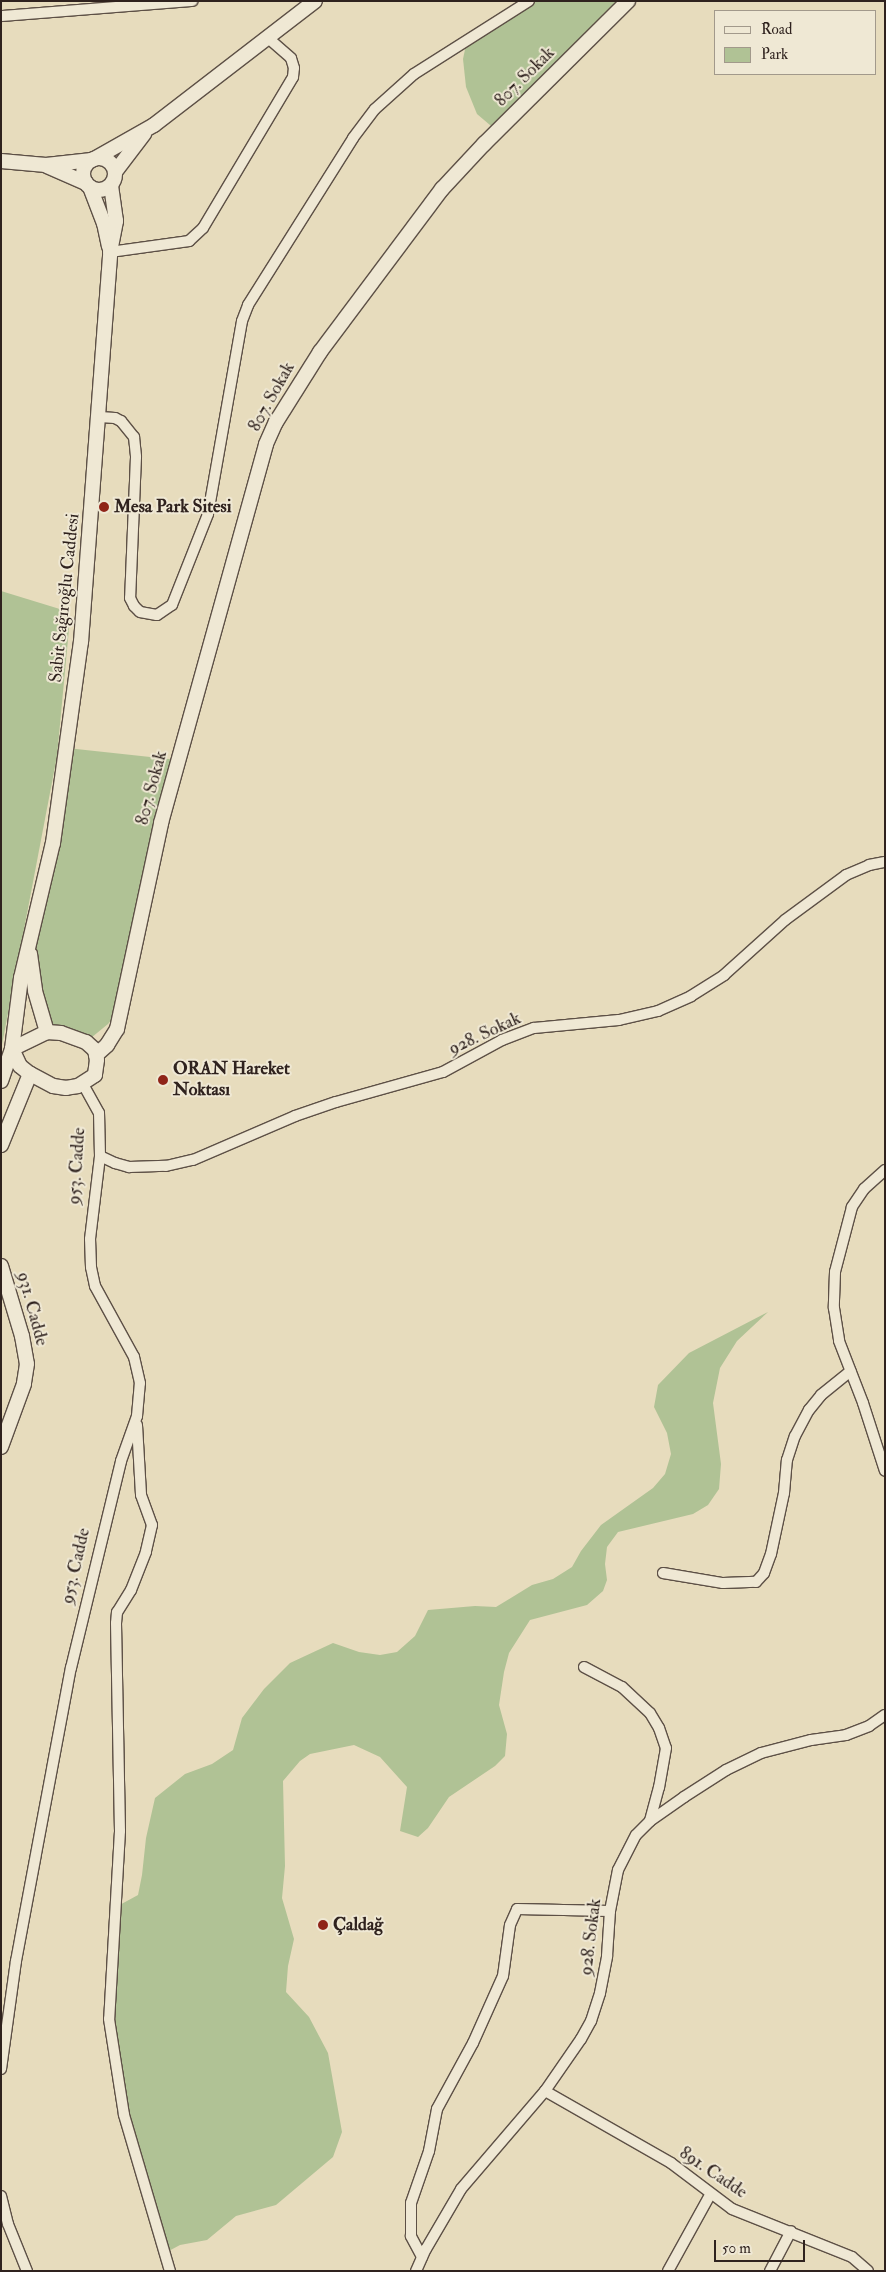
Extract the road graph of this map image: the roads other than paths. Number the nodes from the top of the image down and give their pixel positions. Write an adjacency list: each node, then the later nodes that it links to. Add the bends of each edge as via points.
1 (192, 1): 5 (street)
2 (315, 1): 6 (main road)
3 (530, 1): 14 (street, via 414,74 375,109 353,138 248,305 242,321 208,514 172,605 157,614 140,612 130,598 134,437 120,421)
4 (628, 1): 19 (main road, 807. Sokak, via 442,189 320,352 276,422 266,444 161,823 117,1029)
5 (1, 16)
6 (268, 38): 7 (main road); 13 (street, via 290,58 293,77 203,228 189,241)
7 (154, 125): 8 (main road); 11 (main road, via 125,156)
8 (93, 159): 10 (main road); 11 (main road, via 107,160); 12 (main road, via 83,172)
9 (1, 161): 10 (main road)
10 (46, 165): 12 (main road)
11 (113, 178): 12 (main road, via 104,189); 13 (main road, Sabit Sağıroğlu Caddesi, via 116,221)
12 (88, 185): 13 (main road, Sabit Sağıroğlu Caddesi, via 104,223)
13 (110, 252): 14 (main road, Sabit Sağıroğlu Caddesi)
14 (100, 417): 16 (main road, Sabit Sağıroğlu Caddesi, via 80,652 52,843)
15 (885, 862): 24 (street, 928. Sokak, via 846,875 785,920 724,975 691,996 658,1011 619,1020 534,1028 502,1040 444,1072 295,1116 193,1160 166,1166 128,1167)
16 (29, 943): 17 (main road, Sabit Sağıroğlu Caddesi, via 35,991); 18 (main road, Sabit Sağıroğlu Caddesi)
17 (48, 1032): 18 (main road); 19 (main road, via 86,1042)
18 (12, 1049): 20 (main road, via 20,1066); 21 (main road)
19 (96, 1055): 22 (main road, via 98,1066 95,1075)
20 (30, 1074): 22 (main road, via 53,1086 66,1088); 23 (main road)
21 (1, 1081)
22 (83, 1084): 24 (street, 953. Cadde, via 99,1114)
23 (1, 1145)
24 (100, 1156): 28 (street, 953. Cadde, via 90,1239 90,1267 95,1286 134,1357 140,1383)
25 (885, 1170): 27 (street, via 864,1189 852,1208 835,1272 834,1308 839,1341)
26 (1, 1266): 29 (main road, 931. Cadde, via 27,1364 24,1384)
27 (851, 1371): 30 (street); 31 (street, via 821,1396 795,1436 771,1554 764,1573 756,1582 723,1583)
28 (137, 1416): 36 (street, 953. Cadde, via 119,1470 71,1668); 44 (street, via 141,1495 152,1525 146,1552 117,1612 116,1623 120,1831 109,2019 124,2115)
29 (1, 1447)
30 (885, 1471)
31 (663, 1573)
32 (584, 1667): 34 (street, via 622,1687 650,1713 659,1728 666,1748)
33 (885, 1715): 34 (street, 928. Sokak, via 846,1735 761,1753 726,1770)
34 (650, 1821): 35 (street, 928. Sokak, via 636,1835 618,1870)
35 (610, 1911): 38 (street, 928. Sokak, via 607,1956 591,2021); 42 (street, via 517,1909 510,1925 503,1976 473,2043 437,2109 430,2151 411,2203 411,2236)
36 (4, 2030): 37 (street, 953. Cadde)
37 (1, 2069)
38 (545, 2091): 39 (street, 891. Cadde, via 671,2163); 42 (street, 928. Sokak, via 461,2189)
39 (710, 2194): 41 (street, 891. Cadde, via 732,2209); 46 (street)
40 (1, 2196): 43 (street, via 8,2224)
41 (791, 2231): 47 (street); 48 (street, 891. Cadde, via 852,2257)
42 (422, 2257): 45 (street, 928. Sokak)
43 (27, 2271)
44 (170, 2271)
45 (416, 2271)
46 (668, 2271)
47 (770, 2271)
48 (868, 2271)

